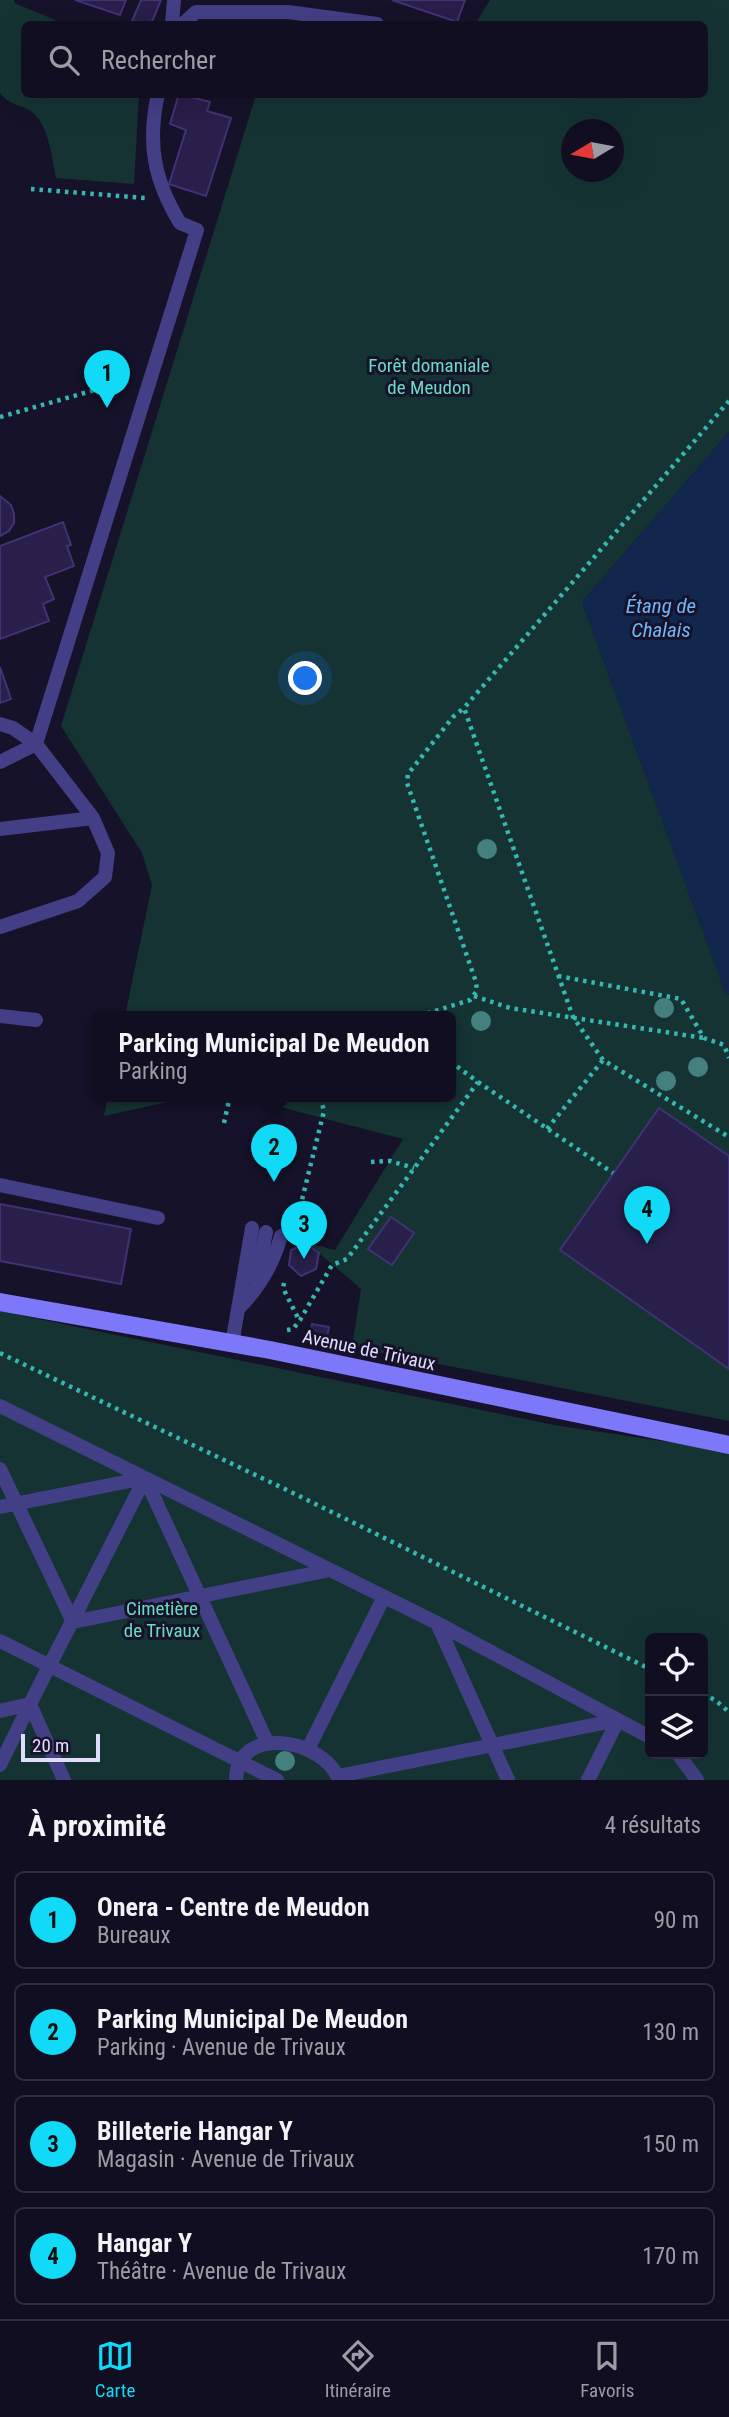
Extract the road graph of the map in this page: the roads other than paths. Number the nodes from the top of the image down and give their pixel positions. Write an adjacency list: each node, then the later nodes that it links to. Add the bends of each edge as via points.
1 (174, 0): 2 (lane)
2 (172, 21)
3 (186, 21): 4 (lane, via 196,12 288,12)
4 (355, 21)
5 (158, 98): 7 (lane, via 153,144 157,177 180,223 197,230)
6 (0, 724): 7 (lane)
7 (36, 744): 8 (lane); 9 (lane)
8 (0, 762)
9 (93, 818): 10 (lane); 11 (lane, via 108,853 105,877 78,901)
10 (0, 829)
11 (0, 927)
12 (0, 1016): 13 (lane)
13 (36, 1020)
14 (0, 1185): 15 (lane)
15 (159, 1218)
16 (0, 1301): 18 (main road, Avenue de Trivaux)
17 (237, 1309): 17 (lane, via 254,1292 275,1256 266,1232); 18 (lane)
18 (232, 1344): 20 (main road, Avenue de Trivaux)
19 (0, 1406): 22 (lane)
20 (729, 1445)
21 (0, 1469): 23 (lane)
22 (145, 1478): 23 (lane); 25 (lane); 26 (lane); 28 (lane)
23 (16, 1504): 24 (lane); 28 (lane)
24 (0, 1507)
25 (330, 1570): 26 (lane); 27 (lane)
26 (199, 1597): 28 (lane); 36 (lane)
27 (384, 1597): 29 (lane); 38 (lane)
28 (73, 1622): 31 (lane)
29 (437, 1623): 34 (lane); 37 (lane)
30 (0, 1641): 31 (lane)
31 (49, 1666): 32 (lane); 40 (lane)
32 (30, 1704): 33 (lane); 41 (lane); 43 (lane)
33 (0, 1711)
34 (618, 1720): 35 (lane); 37 (lane); 47 (lane)
35 (645, 1734)
36 (268, 1744): 38 (lane, via 284,1742); 40 (lane, via 248,1753)
37 (492, 1744): 42 (lane); 46 (lane)
38 (308, 1749): 42 (lane, via 331,1766)
39 (682, 1759): 48 (lane)
40 (241, 1762): 44 (lane); 45 (lane)
41 (0, 1765)
42 (338, 1778)
43 (64, 1780)
44 (236, 1780)
45 (277, 1780)
46 (508, 1780)
47 (588, 1780)
48 (697, 1780)

